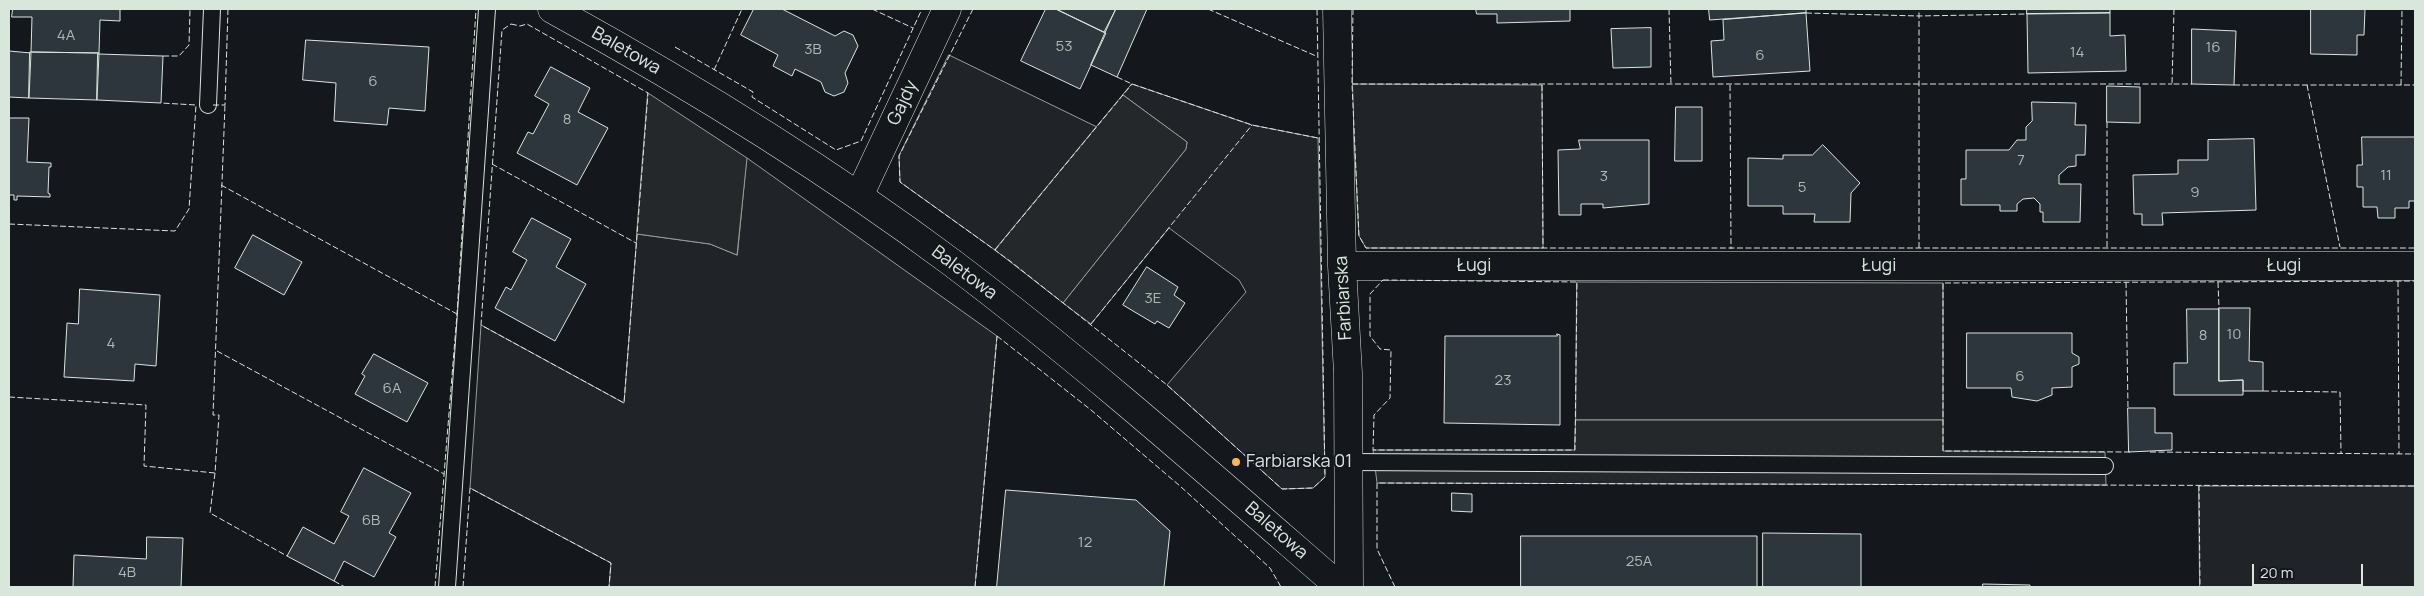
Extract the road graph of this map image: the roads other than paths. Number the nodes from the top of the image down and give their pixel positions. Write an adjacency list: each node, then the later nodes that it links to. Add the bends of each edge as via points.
1 (212, 9): 6 (lane)
2 (487, 9): 12 (lane)
3 (552, 9): 7 (street, Baletowa, via 728,111)
4 (947, 9): 7 (street, Gajdy)
5 (1337, 9): 8 (street, Farbiarska)
6 (208, 106)
7 (859, 196): 13 (street, Baletowa, via 950,262 1110,387)
8 (1342, 266): 9 (street, Ługi); 10 (street, Farbiarska, via 1348,373)
9 (2415, 266)
10 (1348, 462): 11 (lane); 14 (street, Farbiarska)
11 (2105, 466)
12 (447, 587)
13 (1340, 587)
14 (1349, 587)

